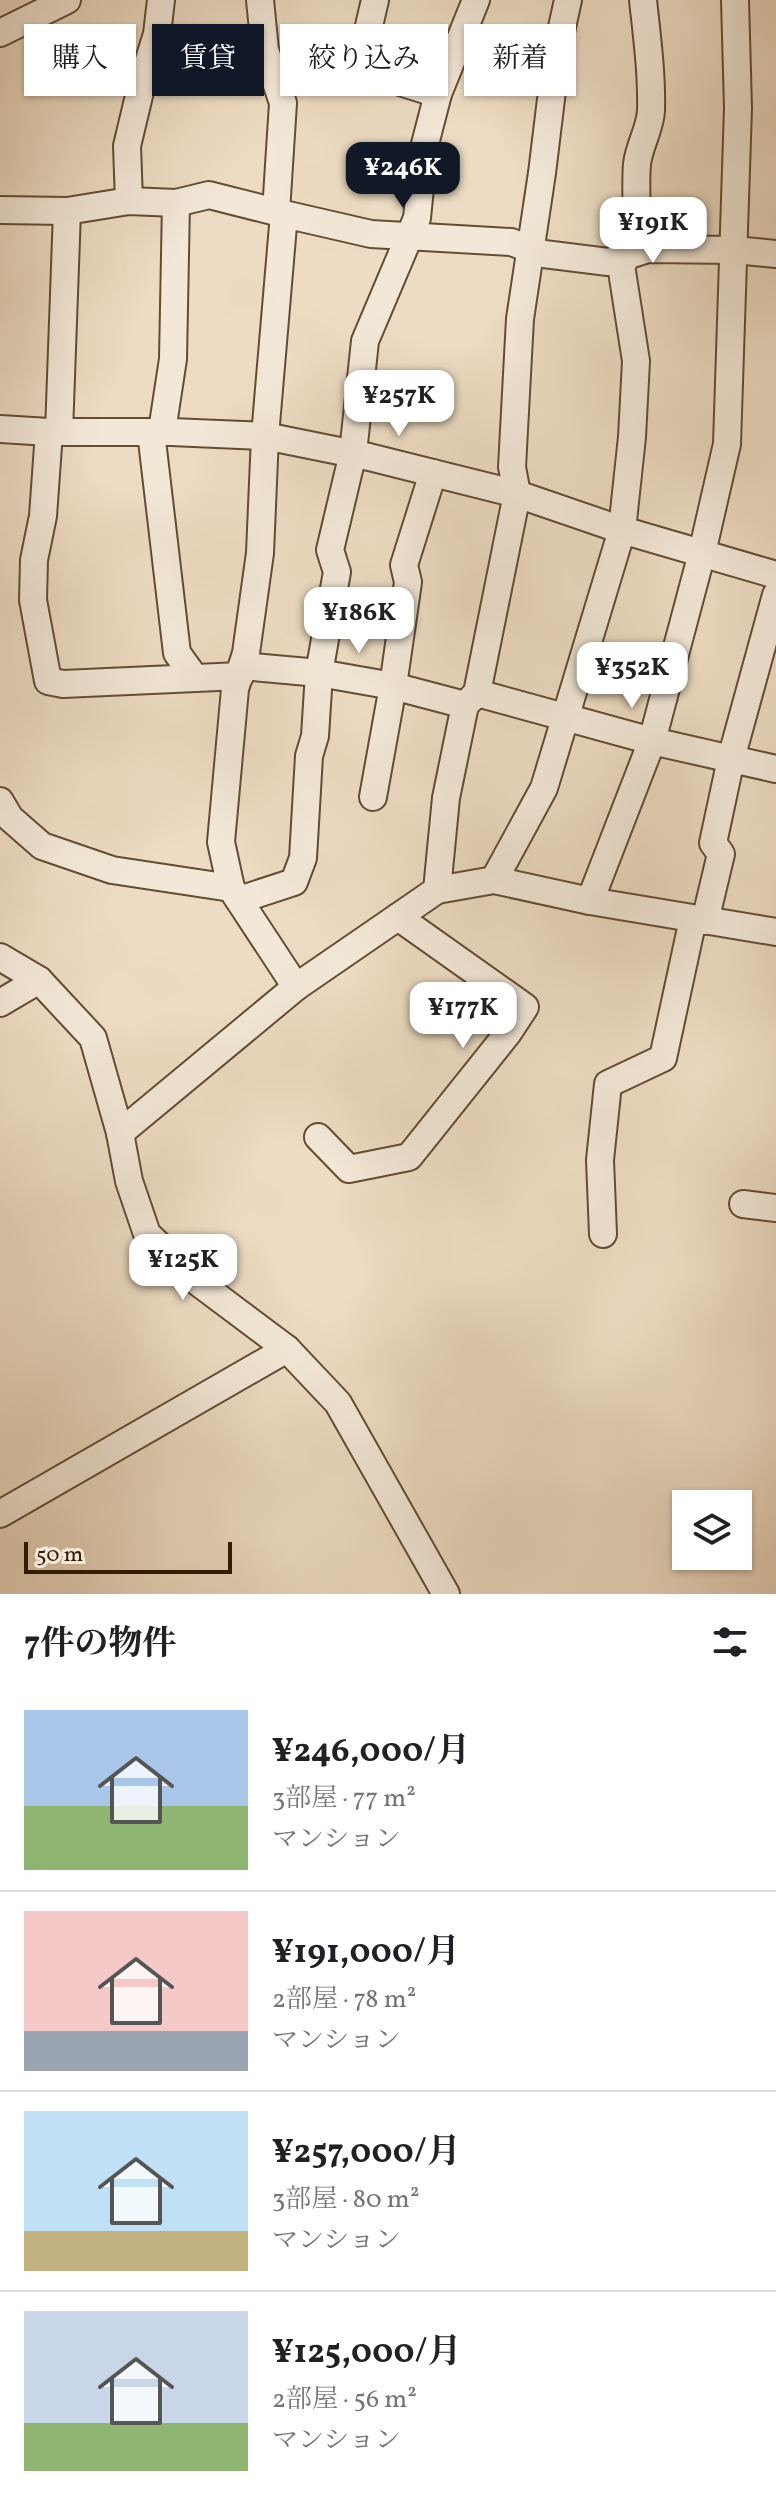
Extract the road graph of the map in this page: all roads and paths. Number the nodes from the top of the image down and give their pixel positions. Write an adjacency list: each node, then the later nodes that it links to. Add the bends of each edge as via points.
1 (67, 0): 10 (street)
2 (161, 0): 13 (street, via 127,146)
3 (260, 0): 17 (street, via 265,50 283,103)
4 (375, 0): 9 (street)
5 (476, 0): 11 (street)
6 (568, 0): 19 (street)
7 (643, 0): 22 (street, via 651,114 637,160)
8 (735, 0): 20 (street)
9 (369, 24)
10 (0, 33)
11 (448, 69)
12 (437, 96): 18 (street)
13 (129, 201): 14 (street); 16 (street)
14 (176, 203): 17 (street, via 209,195); 25 (street, via 173,359)
15 (0, 210): 16 (street)
16 (67, 211): 24 (street)
17 (280, 213): 18 (street, via 371,234); 26 (street)
18 (411, 235): 19 (street); 27 (street, via 365,341)
19 (530, 248): 22 (street, via 608,262); 29 (street, via 520,319 512,467)
20 (735, 250): 21 (street); 22 (street, via 648,249); 31 (street, via 727,444)
21 (776, 254)
22 (630, 255): 30 (street, via 621,265 636,361)
23 (0, 429): 24 (street)
24 (54, 432): 25 (street); 36 (street, via 33,600 48,681)
25 (156, 432): 26 (street); 36 (street, via 177,653)
26 (265, 436): 27 (street); 34 (street, via 260,553)
27 (353, 453): 28 (street); 35 (street, via 330,550 337,572)
28 (433, 473): 29 (street); 37 (street, via 404,565 408,582)
29 (517, 494): 30 (street); 38 (street)
30 (622, 530): 31 (street); 39 (street)
31 (702, 553): 32 (street); 40 (street)
32 (776, 575)
33 (776, 595): 41 (street)
34 (241, 671): 35 (street); 36 (street); 47 (street, via 221,842)
35 (319, 673): 37 (street); 47 (street, via 303,858 294,882)
36 (195, 678)
37 (393, 686): 38 (street); 43 (street)
38 (471, 699): 39 (street); 46 (street, via 446,798)
39 (567, 719): 40 (street); 45 (street, via 544,788)
40 (652, 741): 41 (street); 48 (street)
41 (731, 759): 42 (street); 50 (street, via 713,843 721,854)
42 (776, 769)
43 (373, 797)
44 (0, 801): 47 (street, via 10,818 42,846 112,870)
45 (494, 880): 46 (street); 48 (street)
46 (437, 890): 49 (street)
47 (235, 894): 54 (street)
48 (590, 901): 50 (street)
49 (398, 917): 54 (street); 57 (street, via 525,1007 409,1157 349,1169)
50 (699, 920): 51 (street); 60 (street, via 663,1058 608,1084 600,1160)
51 (776, 932)
52 (0, 957): 53 (street)
53 (39, 980): 55 (street); 56 (street, via 93,1038)
54 (296, 987): 56 (street)
55 (0, 1003)
56 (120, 1133): 61 (street, via 147,1234 199,1283)
57 (318, 1137)
58 (743, 1204): 59 (street)
59 (776, 1208)
60 (603, 1234)
61 (287, 1349): 62 (street); 63 (street, via 338,1403)
62 (0, 1514)
63 (446, 1594)

